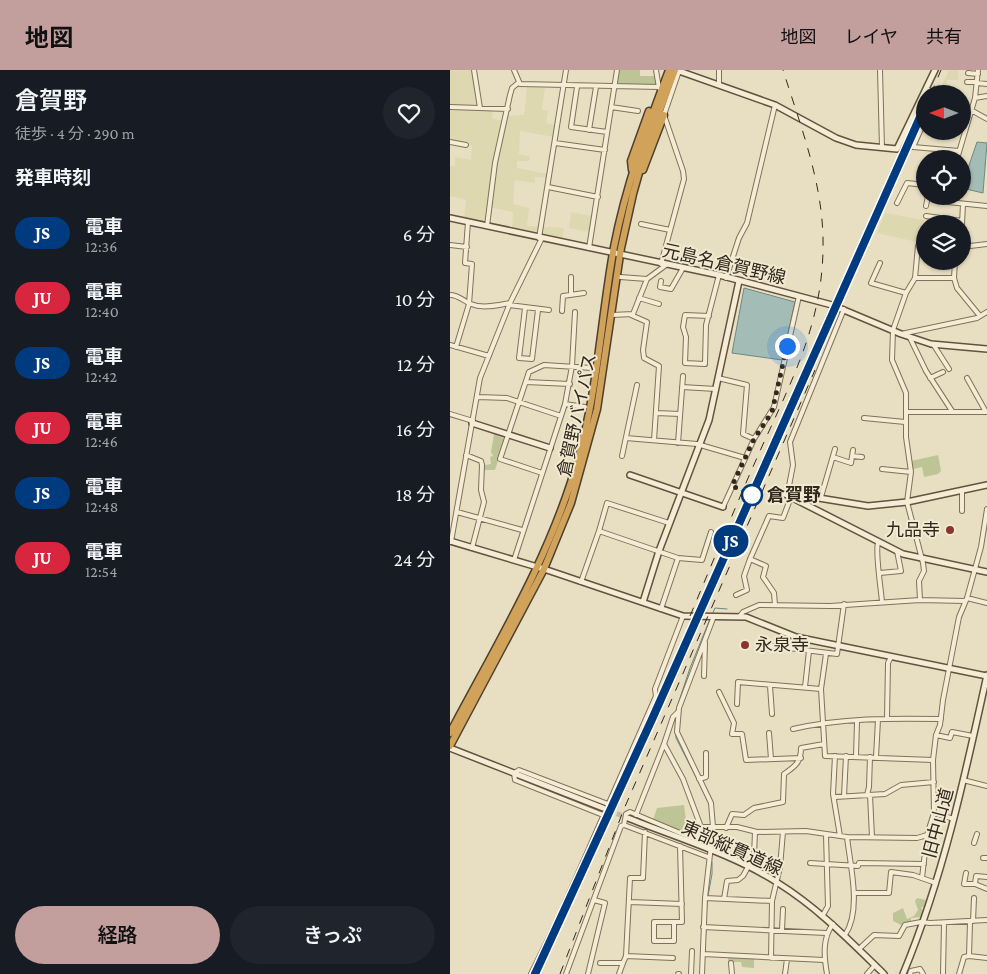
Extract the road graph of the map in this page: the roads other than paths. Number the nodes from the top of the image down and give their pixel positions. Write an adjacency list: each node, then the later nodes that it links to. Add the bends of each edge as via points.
1 (474, 70): 28 (street)
2 (514, 70): 13 (street)
3 (566, 70): 18 (street)
4 (617, 70): 21 (street)
5 (656, 70): 22 (street)
6 (719, 70): 15 (street)
7 (880, 70): 41 (street)
8 (935, 70): 17 (street)
9 (676, 71): 15 (street); 33 (street); 44 (highway, 倉賀野バイパス)
10 (978, 72): 11 (street); 14 (street)
11 (968, 73)
12 (967, 82): 14 (street)
13 (518, 83): 18 (street); 29 (street, via 512,88)
14 (977, 83): 16 (street); 24 (street)
15 (719, 84): 25 (street)
16 (987, 84)
17 (929, 85)
18 (564, 86): 19 (street); 39 (street)
19 (577, 86): 20 (street); 35 (street, via 572,127)
20 (596, 87): 21 (street); 35 (street)
21 (614, 88): 22 (street); 27 (street)
22 (659, 89): 44 (highway, via 631,161)
23 (987, 96): 24 (street)
24 (975, 98): 31 (street)
25 (776, 105): 41 (street, via 836,138 856,145); 71 (street, via 747,223)
26 (450, 107): 28 (street)
27 (611, 107): 30 (street); 36 (street)
28 (480, 108): 29 (street)
29 (508, 109): 54 (street, via 495,163)
30 (638, 110)
31 (971, 110): 34 (street)
32 (916, 111): 41 (street, via 897,149)
33 (664, 114): 44 (highway, via 644,169); 55 (street, via 683,170)
34 (987, 119)
35 (589, 130): 36 (street)
36 (607, 132): 42 (street)
37 (916, 140): 43 (street, via 913,146)
38 (450, 142): 40 (street)
39 (555, 143): 42 (street); 46 (street)
40 (466, 145)
41 (882, 148)
42 (605, 150): 47 (street)
43 (950, 150)
44 (635, 172): 62 (highway, 倉賀野バイパス)
45 (916, 184): 48 (street, via 907,183)
46 (548, 187): 47 (street); 56 (street)
47 (598, 197): 61 (street)
48 (897, 203)
49 (971, 205): 50 (street)
50 (987, 206)
51 (450, 218): 52 (street, 元島名倉賀野線)
52 (468, 222): 54 (street, 元島名倉賀野線); 59 (street)
53 (641, 224): 55 (street)
54 (486, 226): 56 (street, 元島名倉賀野線)
55 (670, 230): 64 (street)
56 (541, 238): 61 (street, 元島名倉賀野線); 84 (street)
57 (987, 244): 60 (street)
58 (450, 245): 59 (street)
59 (467, 247): 83 (street, via 465,263 472,264)
60 (971, 247)
61 (589, 249): 62 (street, 元島名倉賀野線)
62 (617, 255): 64 (street, 元島名倉賀野線); 93 (highway, 倉賀野バイパス); 174 (highway, 倉賀野バイパス, via 584,439)
63 (880, 263): 77 (street, via 871,283)
64 (663, 264): 66 (street, 元島名倉賀野線); 74 (street)
65 (916, 267): 72 (street)
66 (682, 268): 68 (street, 元島名倉賀野線); 75 (street, via 671,289 660,287)
67 (954, 270): 73 (street)
68 (719, 275): 71 (street, 元島名倉賀野線); 95 (street)
69 (571, 277): 78 (street)
70 (620, 277): 74 (street)
71 (726, 278): 76 (street, 元島名倉賀野線)
72 (915, 278): 73 (street); 77 (street)
73 (954, 278): 96 (street, via 957,288)
74 (647, 279): 82 (street)
75 (661, 281)
76 (739, 281): 81 (street, 元島名倉賀野線); 110 (street)
77 (906, 293): 97 (street)
78 (571, 294): 79 (street); 90 (street, via 563,296)
79 (584, 294)
80 (450, 295): 83 (street, via 457,295)
81 (799, 296): 87 (street, 元島名倉賀野線); 134 (street, via 774,407)
82 (639, 298): 85 (street); 94 (street)
83 (469, 304): 84 (street); 102 (street)
84 (510, 304): 86 (street); 104 (street)
85 (659, 304)
86 (525, 308): 88 (street); 88 (street, via 519,358 532,359)
87 (844, 309): 97 (street, 元島名倉賀野線); 153 (street, via 790,442 793,465)
88 (538, 310): 89 (street)
89 (549, 310)
90 (562, 311)
91 (574, 312): 105 (street)
92 (987, 312): 96 (street)
93 (612, 315): 94 (street); 174 (highway, 倉賀野バイパス, via 590,441 571,504)
94 (631, 316): 125 (street, via 648,322 643,350 644,358 659,366)
95 (709, 316): 95 (street, via 705,364 685,363 685,315)
96 (980, 316): 98 (street)
97 (892, 330): 98 (street, 元島名倉賀野線); 123 (street, via 892,360 906,393)
98 (901, 334): 99 (street, 元島名倉賀野線)
99 (910, 338): 100 (street, 元島名倉賀野線); 111 (street)
100 (933, 344): 103 (street, 元島名倉賀野線); 107 (street)
101 (450, 345): 102 (street)
102 (456, 347): 104 (street)
103 (987, 350)
104 (489, 356): 118 (street, via 480,378)
105 (572, 366): 106 (street); 113 (street, via 544,365 530,372); 114 (street)
106 (592, 368)
107 (949, 369)
108 (943, 372): 111 (street)
109 (683, 376): 116 (street)
110 (718, 378): 117 (street); 134 (street, via 747,385 744,434)
111 (930, 378): 122 (street)
112 (967, 378): 124 (street)
113 (526, 382): 114 (street); 119 (street)
114 (570, 384): 120 (street)
115 (637, 385): 133 (street)
116 (682, 387): 117 (street); 127 (street)
117 (716, 389): 137 (street)
118 (478, 396): 119 (street); 130 (street)
119 (519, 402): 128 (street); 132 (street)
120 (565, 404): 121 (street); 128 (street)
121 (585, 407)
122 (952, 411): 123 (street); 124 (street)
123 (906, 412): 131 (street)
124 (986, 412)
125 (656, 413): 127 (street); 135 (street)
126 (450, 414): 130 (street)
127 (680, 414): 136 (street)
128 (561, 416): 138 (street)
129 (864, 418): 131 (street)
130 (473, 422): 132 (street); 140 (street)
131 (905, 422): 146 (street)
132 (508, 435): 138 (street); 147 (street, via 500,460)
133 (626, 438): 135 (street); 141 (street)
134 (754, 439): 143 (street)
135 (654, 440): 136 (street)
136 (678, 443): 137 (street)
137 (700, 446): 143 (street); 152 (street)
138 (550, 448): 147 (street)
139 (835, 449): 144 (street)
140 (466, 456): 159 (street); 160 (street, via 481,461)
141 (622, 456)
142 (862, 456): 144 (street, via 852,453 851,463)
143 (745, 458): 156 (street)
144 (833, 458): 154 (street)
145 (882, 468): 146 (street)
146 (911, 472): 155 (street)
147 (542, 473): 162 (street)
148 (630, 475): 152 (street)
149 (987, 485): 151 (street)
150 (779, 491): 153 (street)
151 (962, 491): 155 (street); 158 (street)
152 (682, 492): 156 (street); 161 (street)
153 (789, 494): 154 (street); 166 (street); 171 (street, via 783,518 769,516)
154 (820, 497): 155 (street, via 858,506)
155 (907, 502): 172 (street)
156 (723, 507)
157 (987, 509): 175 (street, via 982,547)
158 (962, 511)
159 (457, 512): 160 (street); 165 (street)
160 (482, 517): 162 (street); 167 (street)
161 (669, 523): 163 (street, via 607,503); 168 (street)
162 (522, 530): 173 (street)
163 (599, 531): 168 (street); 178 (street)
164 (711, 532): 170 (street, via 702,560)
165 (451, 542): 167 (street)
166 (878, 543): 169 (street); 177 (street, via 876,555)
167 (472, 548): 173 (street)
168 (659, 551): 170 (street); 182 (street)
169 (897, 551): 172 (street); 177 (street, via 901,571)
170 (678, 558): 187 (street)
171 (750, 559): 179 (street, via 744,576 747,590); 186 (street, via 766,566 763,578 774,593)
172 (922, 559): 175 (street); 181 (street, via 924,571 919,581)
173 (514, 560): 174 (street)
174 (541, 568): 178 (street); 213 (highway, 倉賀野バイパス); 219 (highway, 倉賀野バイパス)
175 (974, 570): 176 (street); 180 (street)
176 (987, 572)
177 (880, 573): 183 (street)
178 (581, 582): 182 (street)
179 (736, 595)
180 (966, 599): 181 (street); 184 (street); 197 (street, via 958,617)
181 (920, 600): 183 (street)
182 (643, 602): 187 (street)
183 (882, 602): 185 (street)
184 (987, 603)
185 (844, 604): 186 (street); 193 (street)
186 (775, 605): 190 (street, via 753,607)
187 (661, 609): 188 (street)
188 (683, 616): 189 (street); 237 (street, via 655,689 656,696)
189 (714, 616): 190 (street); 191 (street)
190 (739, 617): 193 (street, via 757,620 789,635)
191 (705, 640): 198 (street); 205 (street)
192 (764, 645): 194 (street)
193 (838, 645): 195 (street, via 837,654); 196 (street)
194 (809, 651): 195 (street); 201 (street)
195 (826, 654): 202 (street)
196 (891, 657): 197 (street); 207 (street, via 888,663)
197 (948, 669): 199 (street); 208 (street)
198 (704, 676)
199 (987, 676): 216 (street, 旧中山道)
200 (770, 686): 201 (street); 204 (street, via 738,682); 206 (street)
201 (805, 687): 202 (street)
202 (822, 689): 210 (street)
203 (719, 692): 227 (street, via 734,723 732,734 742,734 746,760)
204 (737, 704)
205 (678, 712): 217 (street, via 673,717); 230 (street, via 679,738)
206 (772, 714)
207 (887, 718): 208 (street); 209 (street)
208 (941, 719): 215 (street)
209 (878, 720): 211 (street); 225 (street)
210 (822, 722): 211 (street); 212 (street); 218 (street)
211 (857, 722): 223 (street)
212 (793, 729)
213 (450, 733)
214 (769, 733): 227 (street)
215 (936, 735): 216 (street, via 950,738 952,732); 228 (street)
216 (974, 736): 231 (street, 旧中山道)
217 (664, 744): 241 (street); 245 (street, via 683,779)
218 (824, 744): 221 (street, via 825,756); 226 (street, via 802,747)
219 (450, 747): 229 (street)
220 (706, 753): 230 (street, via 706,777)
221 (835, 756): 222 (street); 236 (street)
222 (846, 756): 223 (street); 235 (street)
223 (856, 756): 224 (street)
224 (870, 757): 225 (street); 234 (street)
225 (876, 757): 228 (street)
226 (801, 758): 227 (street); 247 (street, via 793,769 784,774 783,802 754,808 744,815 732,814)
227 (772, 759)
228 (934, 760): 232 (street)
229 (514, 773): 237 (street, via 519,770); 238 (street); 240 (street, via 516,780)
230 (699, 779): 246 (street, via 712,803)
231 (963, 780): 233 (street); 243 (street, 旧中山道)
232 (934, 782): 234 (street, via 901,785 885,794); 239 (street)
233 (987, 786)
234 (868, 795): 235 (street); 256 (street)
235 (844, 796): 236 (street)
236 (835, 797): 254 (street)
237 (608, 804): 240 (street)
238 (603, 808)
239 (934, 814): 243 (street); 253 (street)
240 (603, 815): 308 (street)
241 (636, 815): 244 (street, via 627,813); 257 (street)
242 (628, 818): 260 (street, 東部縦貫道線)
243 (954, 819): 270 (street, 旧中山道)
244 (624, 825): 248 (street); 277 (street)
245 (701, 827): 246 (street); 257 (street)
246 (713, 827): 247 (street)
247 (726, 828): 249 (street)
248 (645, 832): 259 (street); 279 (street, via 643,878 630,878)
249 (755, 832): 250 (street); 265 (street, via 756,848)
250 (783, 832): 252 (street, via 806,831); 269 (street)
251 (977, 834): 258 (street)
252 (826, 835): 254 (street); 263 (street)
253 (927, 835): 256 (street, via 902,839); 262 (street)
254 (840, 836): 255 (street)
255 (847, 837): 256 (street); 264 (street)
256 (872, 837)
257 (696, 840): 260 (street, via 711,846)
258 (974, 842)
259 (680, 846): 260 (street); 280 (street)
260 (709, 854): 265 (street, 東部縦貫道線); 274 (street)
261 (810, 864): 263 (street)
262 (924, 864): 264 (street); 268 (street)
263 (826, 865): 264 (street); 282 (street, via 828,906)
264 (850, 865): 273 (street)
265 (747, 867): 269 (street, 東部縦貫道線); 276 (street, via 738,880 727,881)
266 (966, 873): 271 (street, via 964,884)
267 (987, 877): 271 (street, via 976,876)
268 (922, 878): 270 (street); 273 (street, via 891,872 889,893)
269 (776, 882): 278 (street); 282 (street, 東部縦貫道線)
270 (936, 883): 284 (street, 旧中山道)
271 (975, 884): 272 (street)
272 (987, 889)
273 (855, 893): 293 (street, via 850,928)
274 (705, 898): 276 (street); 289 (street)
275 (974, 898): 285 (street)
276 (724, 899): 278 (street)
277 (594, 900): 309 (street); 310 (street, via 605,903)
278 (772, 901): 290 (street)
279 (630, 902): 280 (street); 297 (street)
280 (682, 904): 286 (street, via 682,922)
281 (783, 909): 291 (street)
282 (823, 915): 288 (street, 東部縦貫道線)
283 (987, 920): 285 (street)
284 (925, 922): 287 (street); 294 (street, via 905,925 899,936 874,935); 319 (street, 旧中山道)
285 (971, 922): 287 (street); 298 (street)
286 (674, 923): 286 (street, via 674,941 654,941 654,922)
287 (944, 923): 322 (street)
288 (833, 924): 292 (street); 293 (street, 東部縦貫道線)
289 (704, 927): 290 (street); 296 (street)
290 (771, 930): 291 (street); 300 (street)
291 (782, 930): 292 (street)
292 (826, 932): 303 (street)
293 (845, 935): 294 (street, 東部縦貫道線)
294 (859, 949): 307 (street, 東部縦貫道線)
295 (692, 951): 312 (street)
296 (703, 954): 300 (street); 313 (street)
297 (626, 956): 299 (street); 305 (street)
298 (969, 956): 301 (street); 323 (street, via 961,961)
299 (673, 958)
300 (771, 958): 302 (street)
301 (987, 958)
302 (787, 959): 303 (street); 315 (street)
303 (824, 960): 316 (street)
304 (600, 963): 305 (street)
305 (623, 963): 311 (street)
306 (731, 964): 314 (street)
307 (875, 965): 317 (street); 318 (street, 東部縦貫道線)
308 (531, 974)
309 (566, 974)
310 (588, 974)
311 (619, 974)
312 (691, 974)
313 (702, 974)
314 (732, 974)
315 (785, 974)
316 (826, 974)
317 (867, 974)
318 (884, 974)
319 (903, 974)
320 (910, 974): 321 (street, via 920,969)
321 (923, 974)
322 (943, 974)
323 (959, 974)

